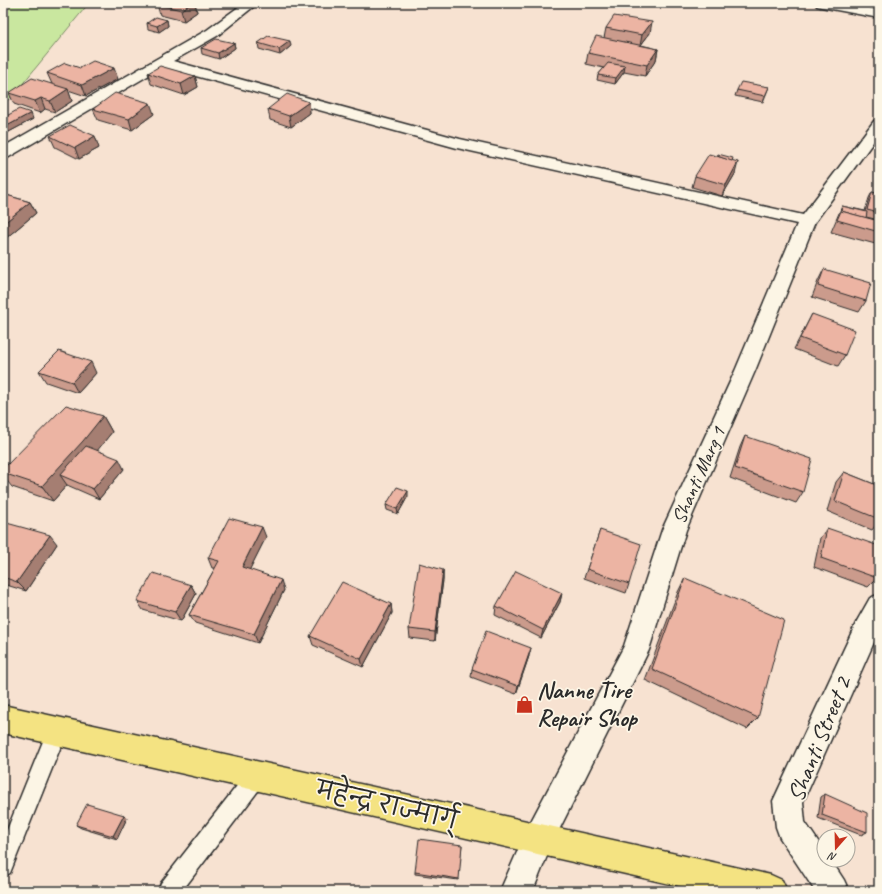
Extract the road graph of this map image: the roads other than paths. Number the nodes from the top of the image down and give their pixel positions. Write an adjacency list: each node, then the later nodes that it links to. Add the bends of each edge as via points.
1 (252, 3): 4 (street, via 212,33)
2 (821, 3): 3 (street)
3 (879, 14)
4 (161, 62): 6 (street); 7 (street, via 457,143)
5 (879, 124): 7 (street, Shanti Marg 1)
6 (3, 154)
7 (807, 221): 12 (street, Shanti Marg 1, via 745,371 674,530 636,650)
8 (879, 606): 17 (street, Shanti Street 2, via 788,800 791,827)
9 (3, 720): 10 (highway, महेन्द्र राज्मार्ग्)
10 (57, 731): 11 (highway, महेन्द्र राज्मार्ग्); 13 (lane)
11 (257, 776): 12 (highway, महेन्द्र राज्मार्ग्); 14 (lane)
12 (539, 838): 15 (street, Shanti Marg 1); 16 (highway, महेन्द्र राज्मार्ग्)
13 (3, 866)
14 (169, 891)
15 (516, 891)
16 (771, 891)
17 (833, 891)

